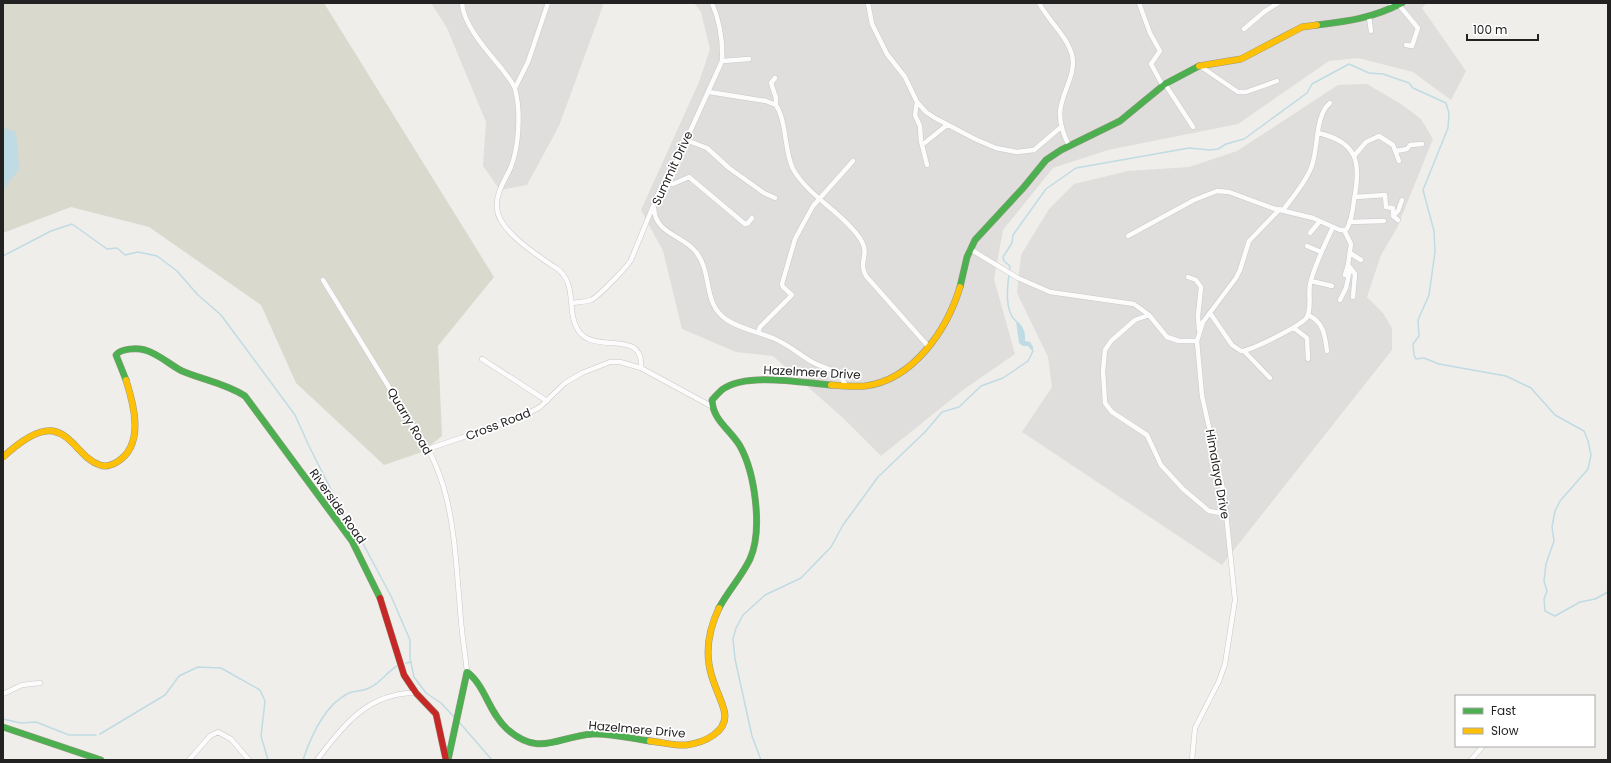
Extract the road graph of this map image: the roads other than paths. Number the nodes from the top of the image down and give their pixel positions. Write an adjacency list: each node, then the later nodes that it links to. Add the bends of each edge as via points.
1 (462, 3): 19 (street, via 470,26)
2 (548, 3): 19 (street, via 528,62)
3 (712, 3): 14 (street, Summit Drive, via 720,23)
4 (868, 3): 21 (street, via 873,27 887,54 905,77)
5 (1039, 3): 25 (street, via 1068,46 1073,59 1060,107)
6 (1139, 3): 18 (street, via 1160,51 1151,64)
7 (1278, 3): 10 (street)
8 (1396, 4): 9 (street, Hazelmere Drive); 12 (street, via 1418,28 1412,46)
9 (1369, 17): 11 (street); 15 (street, Hazelmere Drive, via 1302,27 1242,59)
10 (1244, 29)
11 (1371, 31)
12 (1406, 45)
13 (749, 59): 14 (street)
14 (722, 61): 20 (street, Summit Drive)
15 (1200, 66): 17 (street, via 1238,92 1246,92); 18 (street, Hazelmere Drive)
16 (774, 78): 23 (street, via 771,83)
17 (1277, 81)
18 (1164, 85): 26 (street); 31 (street, Hazelmere Drive, via 1125,118)
19 (515, 88): 67 (street, via 517,143 515,155 500,190 497,210 500,221 512,234 563,273)
20 (709, 92): 23 (street, via 766,101); 28 (street, Summit Drive)
21 (917, 102): 24 (street, via 926,112); 30 (street, via 914,112 920,126)
22 (1330, 103): 27 (street, Himalaya Drive, via 1323,112)
23 (776, 105): 40 (street, via 792,167)
24 (947, 125): 25 (street, via 996,148 1017,152 1034,150); 30 (street)
25 (1061, 127): 31 (street)
26 (1193, 127)
27 (1318, 134): 33 (street, via 1342,142); 43 (street, Himalaya Drive, via 1312,167 1293,198)
28 (686, 140): 37 (street, Summit Drive); 39 (street, via 707,148 729,168)
29 (1422, 144): 32 (street, via 1410,145 1407,149)
30 (922, 145): 36 (street)
31 (1069, 146): 55 (street, Hazelmere Drive, via 1046,160)
32 (1396, 151): 33 (street, via 1388,140 1375,137 1362,146); 34 (street)
33 (1354, 156): 38 (street, via 1358,171)
34 (1398, 161)
35 (853, 162): 40 (street)
36 (927, 165)
37 (663, 184): 42 (street, Summit Drive); 45 (street, via 673,184 689,177 744,224)
38 (1355, 196): 44 (street, via 1385,195 1386,207 1393,208); 49 (street)
39 (775, 198)
40 (819, 198): 73 (street, via 795,239 792,249 782,286 792,295 760,327); 75 (street, via 858,235 866,250 862,266 866,276)
41 (1402, 200): 44 (street)
42 (654, 206): 67 (street, Summit Drive, via 631,260 625,268 596,297); 73 (street, via 660,225 692,247 700,257 715,310 727,321)
43 (1281, 209): 47 (street); 53 (street, via 1229,192 1217,191 1194,200); 68 (street, Himalaya Drive, via 1249,241 1236,278)
44 (1393, 216): 46 (street)
45 (752, 218)
46 (1398, 220)
47 (1320, 221): 50 (street); 52 (street)
48 (1384, 221): 49 (street)
49 (1349, 222): 51 (street)
50 (1334, 227): 51 (street); 56 (street)
51 (1344, 230): 57 (street, via 1351,244)
52 (1310, 233)
53 (1128, 236)
54 (1308, 246): 56 (street)
55 (970, 249): 69 (street, via 1039,288 1058,294 1130,302); 75 (street, Hazelmere Drive, via 955,303)
56 (1321, 252): 63 (street)
57 (1350, 253): 58 (street); 59 (street)
58 (1360, 260)
59 (1349, 267): 60 (street); 65 (street, via 1355,274); 66 (street, via 1346,288)
60 (1345, 274)
61 (1188, 278): 72 (street, via 1196,280 1201,287)
62 (323, 280): 85 (street, Quarry Road)
63 (1311, 281): 64 (street); 70 (street)
64 (1332, 286)
65 (1353, 297)
66 (1340, 300)
67 (572, 303): 80 (street, via 575,325 584,337 635,348 642,359)
68 (1210, 313): 72 (street, Himalaya Drive); 76 (street, via 1235,348)
69 (1149, 315): 74 (street, via 1167,336 1179,341); 87 (street, via 1135,320 1111,341 1105,350 1105,403 1112,412 1147,435 1161,465 1184,489 1209,511)
70 (1308, 315): 71 (street, via 1305,321); 77 (street, via 1317,319 1322,327)
71 (1294, 328): 76 (street); 79 (street, via 1307,338)
72 (1199, 330): 74 (street, Himalaya Drive)
73 (758, 333): 82 (street, via 783,343 815,363 839,373)
74 (1197, 341): 87 (street, Himalaya Drive, via 1202,396)
75 (928, 346): 82 (street, Hazelmere Drive, via 916,360 883,381 867,386)
76 (1244, 351): 81 (street)
77 (1328, 352)
78 (482, 359): 83 (street)
79 (1308, 359)
80 (641, 368): 83 (street, Cross Road, via 620,362 597,366 566,383); 84 (street, Cross Road)
81 (1270, 378)
82 (846, 387): 84 (street, Hazelmere Drive, via 803,382 758,381 730,385 721,389 712,400)
83 (547, 401): 85 (street, Cross Road, via 522,417)
84 (711, 406): 88 (street, Hazelmere Drive, via 717,418 739,442 745,458 752,487 756,535 751,558 718,611 709,643 710,669 725,719 718,733 699,743 685,745 594,734 549,744 533,743 520,739 499,722 476,678)
85 (428, 449): 88 (street, Quarry Road, via 451,512)
86 (3, 457): 91 (street, Riverside Road, via 37,434 49,431 65,437 98,464 110,465 123,457 133,440 135,413 128,384 116,355 121,351 148,351 178,368 231,386 246,396 352,541 380,601 404,675)
87 (1226, 514): 99 (street, Himalaya Drive, via 1235,589 1231,631 1223,671 1195,728)
88 (467, 672): 98 (street)
89 (40, 683): 90 (street, via 22,685)
90 (3, 694)
91 (416, 694): 97 (street, via 388,696 364,710 348,721); 98 (street, Riverside Road, via 436,714)
92 (3, 727): 94 (street)
93 (1482, 747): 100 (street)
94 (101, 760)
95 (189, 760): 96 (street, via 210,736 218,732 231,739)
96 (249, 760)
97 (317, 760)
98 (447, 760)
99 (1192, 760)
100 (1471, 760)

